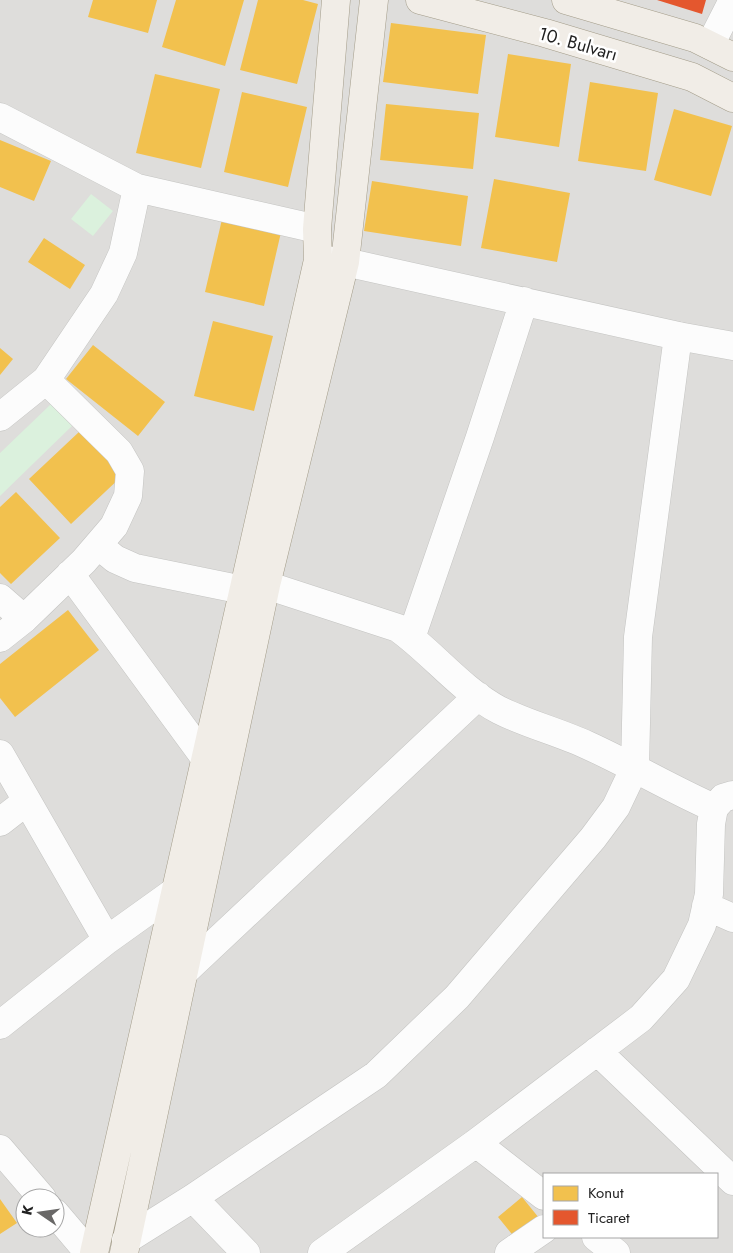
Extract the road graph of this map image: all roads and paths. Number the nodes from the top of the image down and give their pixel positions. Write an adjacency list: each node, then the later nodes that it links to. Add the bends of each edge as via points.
1 (336, 0): 10 (main road)
2 (374, 0): 12 (main road)
3 (420, 0): 7 (main road, 10. Bulvarı, via 692,77)
4 (566, 0): 6 (main road, via 695,38)
5 (733, 0): 6 (street)
6 (722, 51)
7 (733, 98)
8 (0, 117): 9 (street)
9 (137, 188): 10 (street); 16 (street, via 123,254 104,294)
10 (317, 229): 11 (main road)
11 (318, 260): 12 (street); 20 (main road)
12 (345, 262): 13 (street); 20 (main road)
13 (524, 301): 14 (street); 24 (street)
14 (678, 336): 15 (street); 28 (street, via 638,637)
15 (733, 346)
16 (46, 380): 17 (street); 18 (street, via 119,452 130,471 128,496 114,526)
17 (0, 417)
18 (98, 546): 19 (street); 20 (street, via 114,559 135,568)
19 (70, 574): 22 (street); 27 (street)
20 (255, 588): 24 (street, via 398,628); 27 (main road); 36 (main road)
21 (0, 598): 22 (street)
22 (24, 619): 23 (street)
23 (0, 638)
24 (411, 638): 25 (street)
25 (478, 696): 28 (street, via 499,710); 36 (street)
26 (0, 754): 29 (street)
27 (205, 758): 32 (main road)
28 (635, 768): 30 (street, via 677,792); 44 (street, via 616,807 593,838 457,997 376,1075)
29 (27, 801): 31 (street); 35 (street)
30 (724, 802): 33 (street, via 711,824)
31 (0, 822)
32 (174, 892): 35 (street); 50 (main road)
33 (706, 906): 34 (street); 38 (street, via 702,925 676,979 641,1018)
34 (733, 918)
35 (107, 940): 37 (street)
36 (184, 972): 48 (main road)
37 (0, 1025)
38 (597, 1051): 39 (street); 41 (street)
39 (476, 1143): 43 (street); 52 (street)
40 (2, 1153): 42 (street)
41 (733, 1181)
42 (33, 1188)
43 (543, 1195)
44 (193, 1198): 48 (street); 51 (street)
45 (65, 1225): 49 (street)
46 (543, 1230): 53 (street)
47 (597, 1238): 54 (street)
48 (125, 1247)
49 (89, 1253)
50 (94, 1253)
51 (246, 1253)
52 (322, 1253)
53 (509, 1253)
54 (616, 1253)

